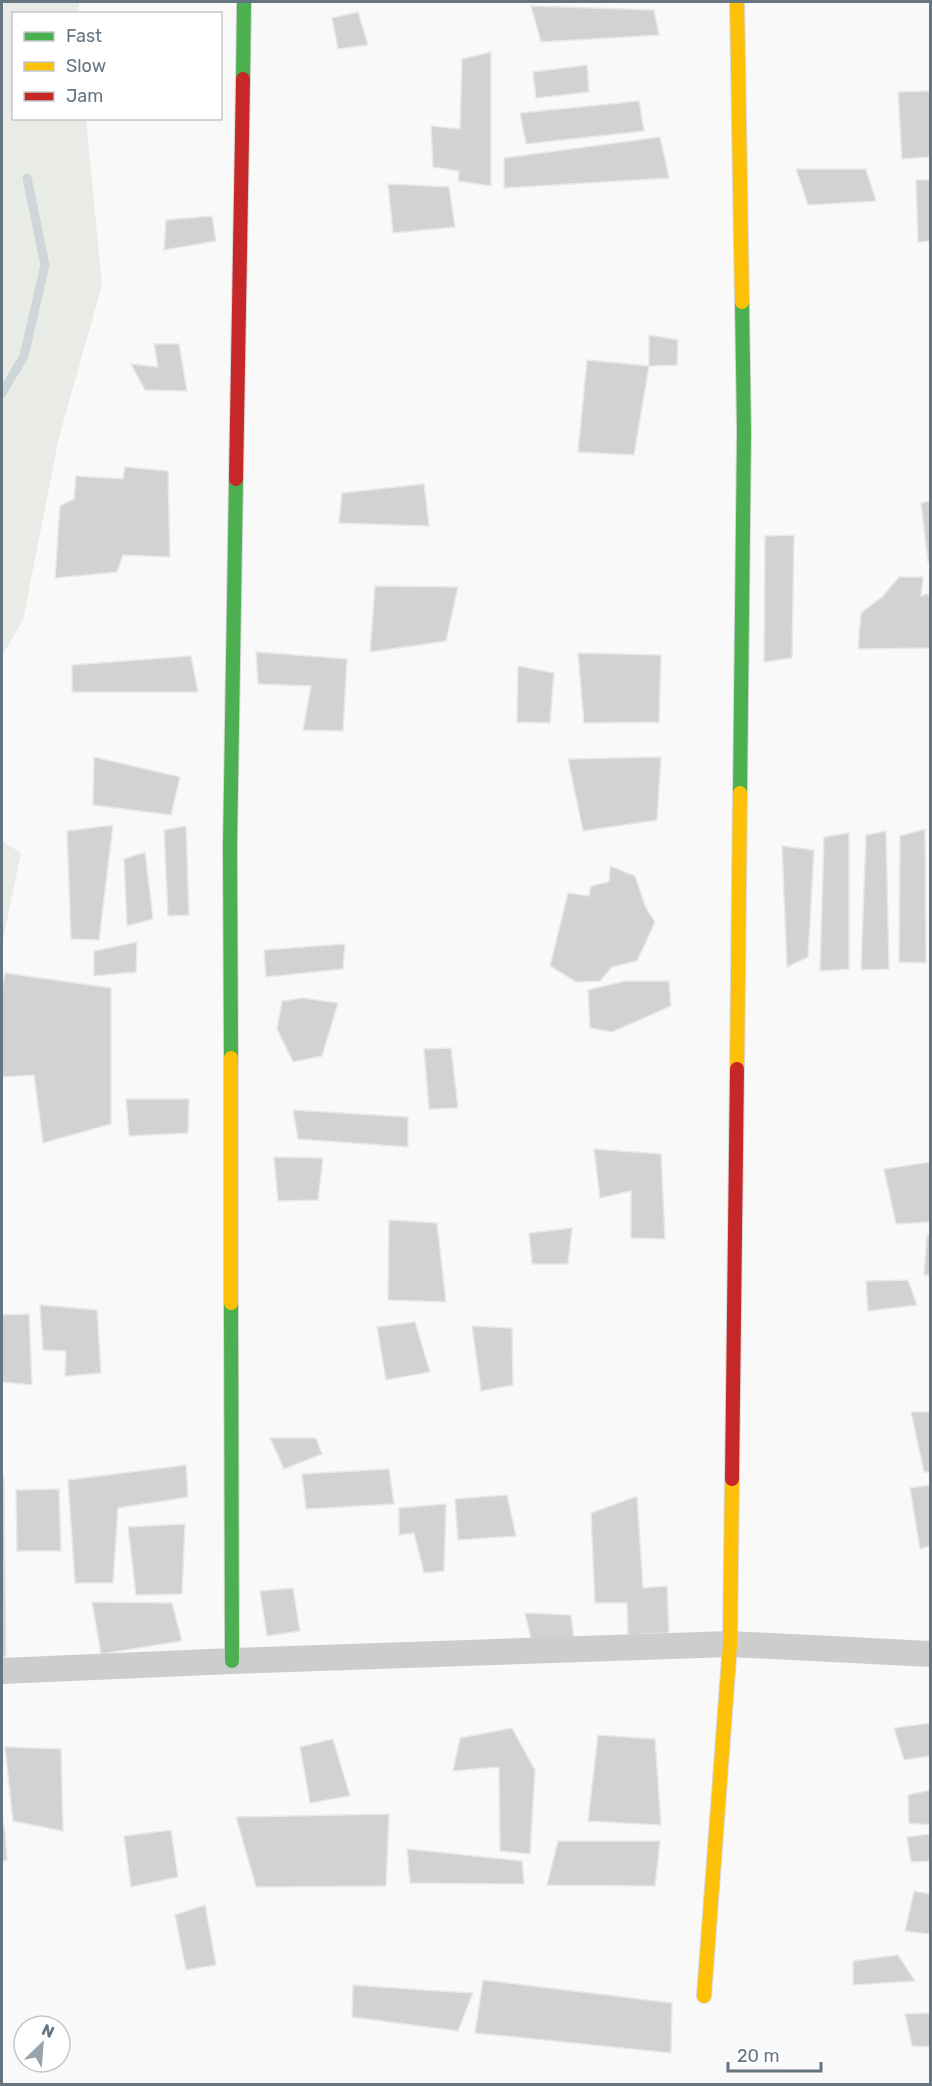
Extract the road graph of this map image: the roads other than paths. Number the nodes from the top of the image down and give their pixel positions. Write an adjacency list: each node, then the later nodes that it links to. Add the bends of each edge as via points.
1 (244, 2): 5 (street, via 230,846)
2 (737, 2): 3 (street, via 744,432)
3 (730, 1644): 4 (street); 5 (street); 7 (street)
4 (930, 1654)
5 (232, 1661): 6 (street)
6 (2, 1671)
7 (704, 1996)

